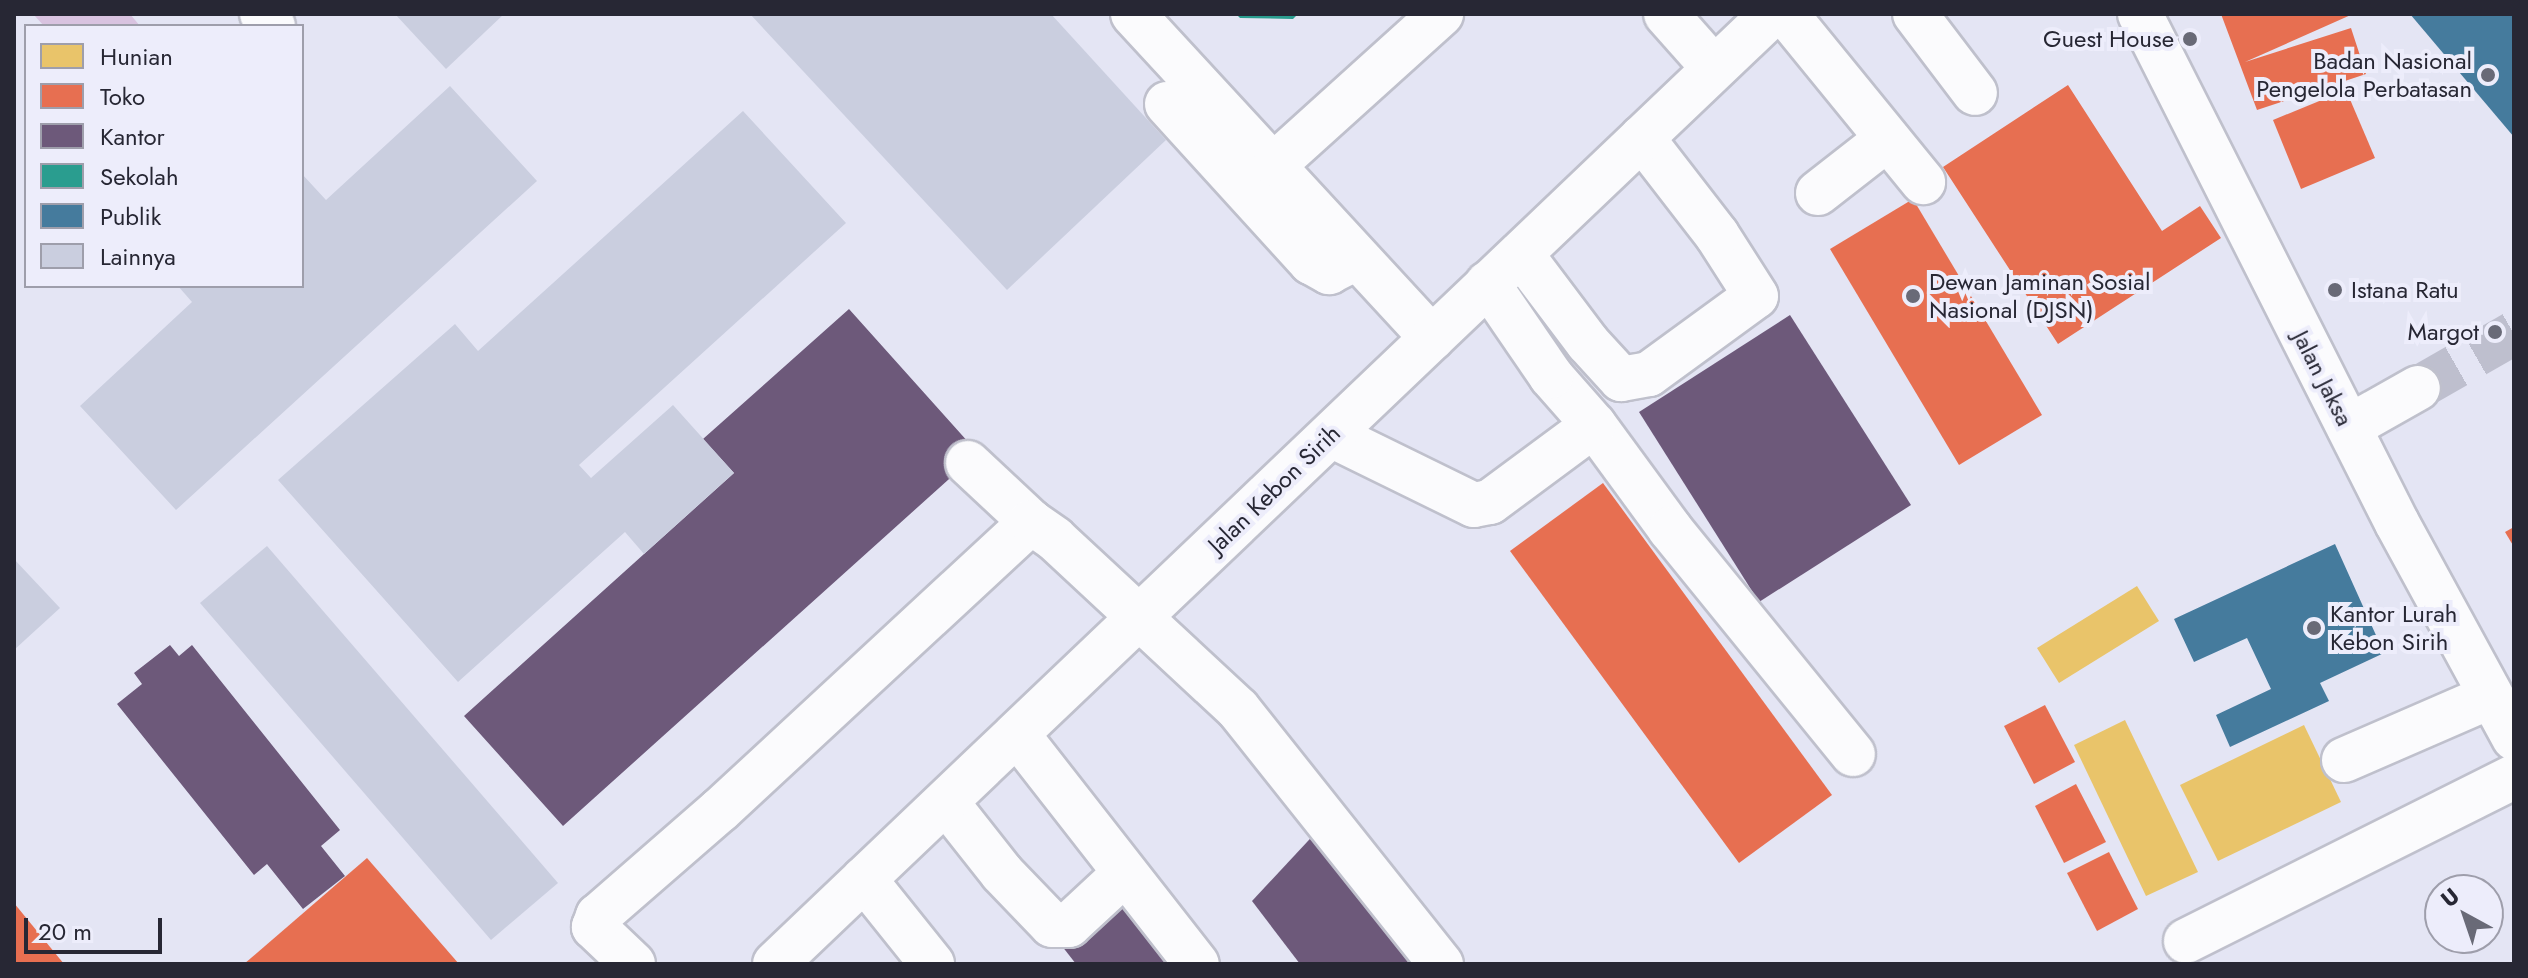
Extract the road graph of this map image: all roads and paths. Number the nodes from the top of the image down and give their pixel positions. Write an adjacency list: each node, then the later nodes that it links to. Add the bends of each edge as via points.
1 (1133, 14): 13 (main road)
2 (1666, 14): 8 (main road)
3 (1772, 14): 8 (main road, Jalan Kebon Sirih)
4 (1786, 14): 12 (main road)
5 (1915, 14): 9 (main road)
6 (2140, 14): 22 (main road, Jalan Jaksa)
7 (1426, 19): 13 (main road)
8 (1714, 68): 11 (main road, Jalan Kebon Sirih)
9 (1975, 93)
10 (1167, 104): 17 (main road, via 1311,262 1329,272)
11 (1642, 138): 16 (main road, Jalan Kebon Sirih); 16 (main road, via 1717,235 1756,296 1649,374 1621,379)
12 (1887, 139): 14 (main road); 15 (main road)
13 (1275, 164): 17 (main road)
14 (1923, 182)
15 (1818, 193)
16 (1521, 254): 18 (main road, Jalan Kebon Sirih)
17 (1357, 258): 19 (main road)
18 (1488, 284): 19 (main road, Jalan Kebon Sirih); 21 (main road, via 1551,376)
19 (1432, 338): 23 (main road, Jalan Kebon Sirih)
20 (2418, 388): 22 (main road)
21 (1594, 425): 23 (main road, via 1490,502 1474,505); 30 (main road, via 1670,529)
22 (2349, 427): 27 (main road, Jalan Jaksa)
23 (1331, 435): 26 (main road, Jalan Kebon Sirih)
24 (968, 463): 25 (main road)
25 (1031, 522): 26 (main road); 38 (main road, via 598,916 594,927)
26 (1140, 617): 28 (main road, Jalan Kebon Sirih); 41 (main road, via 1238,709)
27 (2491, 696): 29 (main road, Jalan Jaksa); 31 (main road)
28 (1017, 734): 33 (main road, Jalan Kebon Sirih); 34 (main road)
29 (2514, 738)
30 (1853, 754)
31 (2344, 760)
32 (2514, 777): 36 (main road)
33 (946, 802): 34 (main road, via 1052,925 1069,925); 35 (main road, Jalan Kebon Sirih)
34 (1125, 873): 40 (main road)
35 (864, 879): 37 (main road, Jalan Kebon Sirih); 39 (main road)
36 (2186, 941)
37 (784, 961)
38 (633, 964)
39 (932, 964)
40 (1197, 964)
41 (1441, 964)

